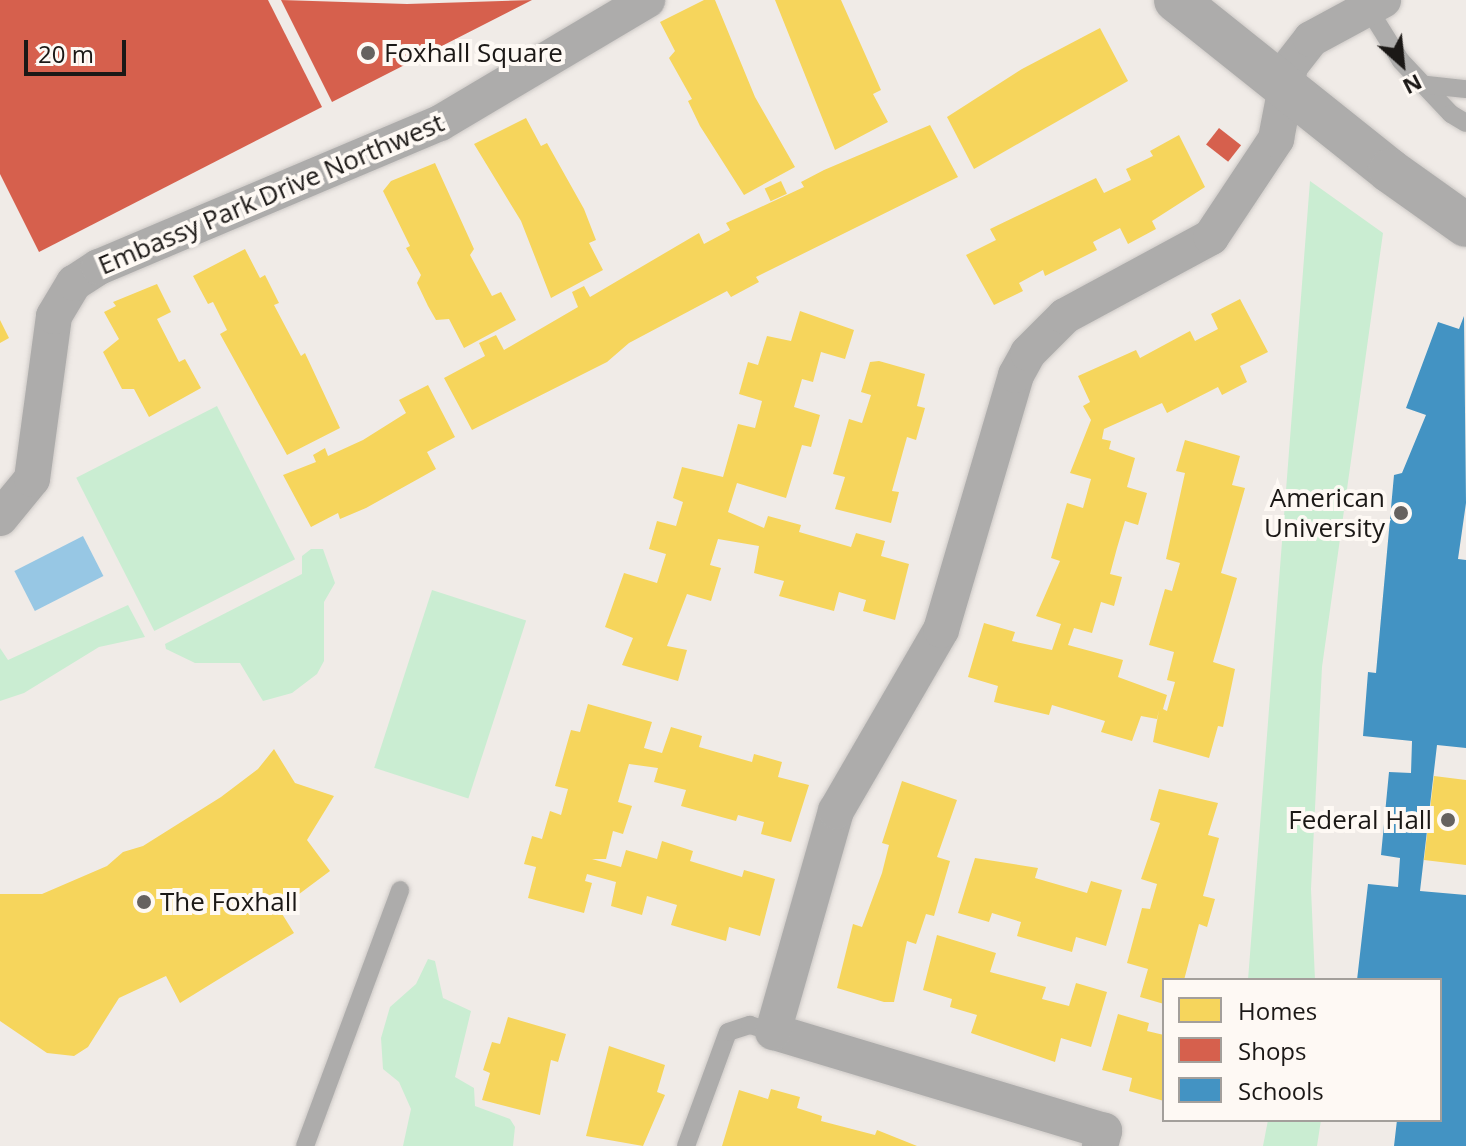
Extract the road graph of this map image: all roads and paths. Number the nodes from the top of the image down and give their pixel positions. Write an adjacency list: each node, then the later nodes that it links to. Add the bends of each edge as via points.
1 (647, 0): 9 (street, Embassy Park Drive Northwest, via 440,123 99,267 74,283 54,316 32,479)
2 (1176, 0): 5 (street)
3 (1375, 4): 4 (lane, via 1401,61); 5 (street, via 1311,39)
4 (1427, 85): 6 (lane); 7 (lane, via 1451,114)
5 (1283, 86): 8 (street); 11 (street, via 1276,139 1219,228 1201,243 1065,316 1028,353 1016,375 941,630 836,811)
6 (1466, 89)
7 (1466, 123)
8 (1466, 225)
9 (0, 518)
10 (400, 890): 12 (lane)
11 (773, 1032): 13 (lane, via 750,1025 728,1032); 14 (street, via 1104,1131)
12 (305, 1146)
13 (686, 1146)
14 (1100, 1146)

